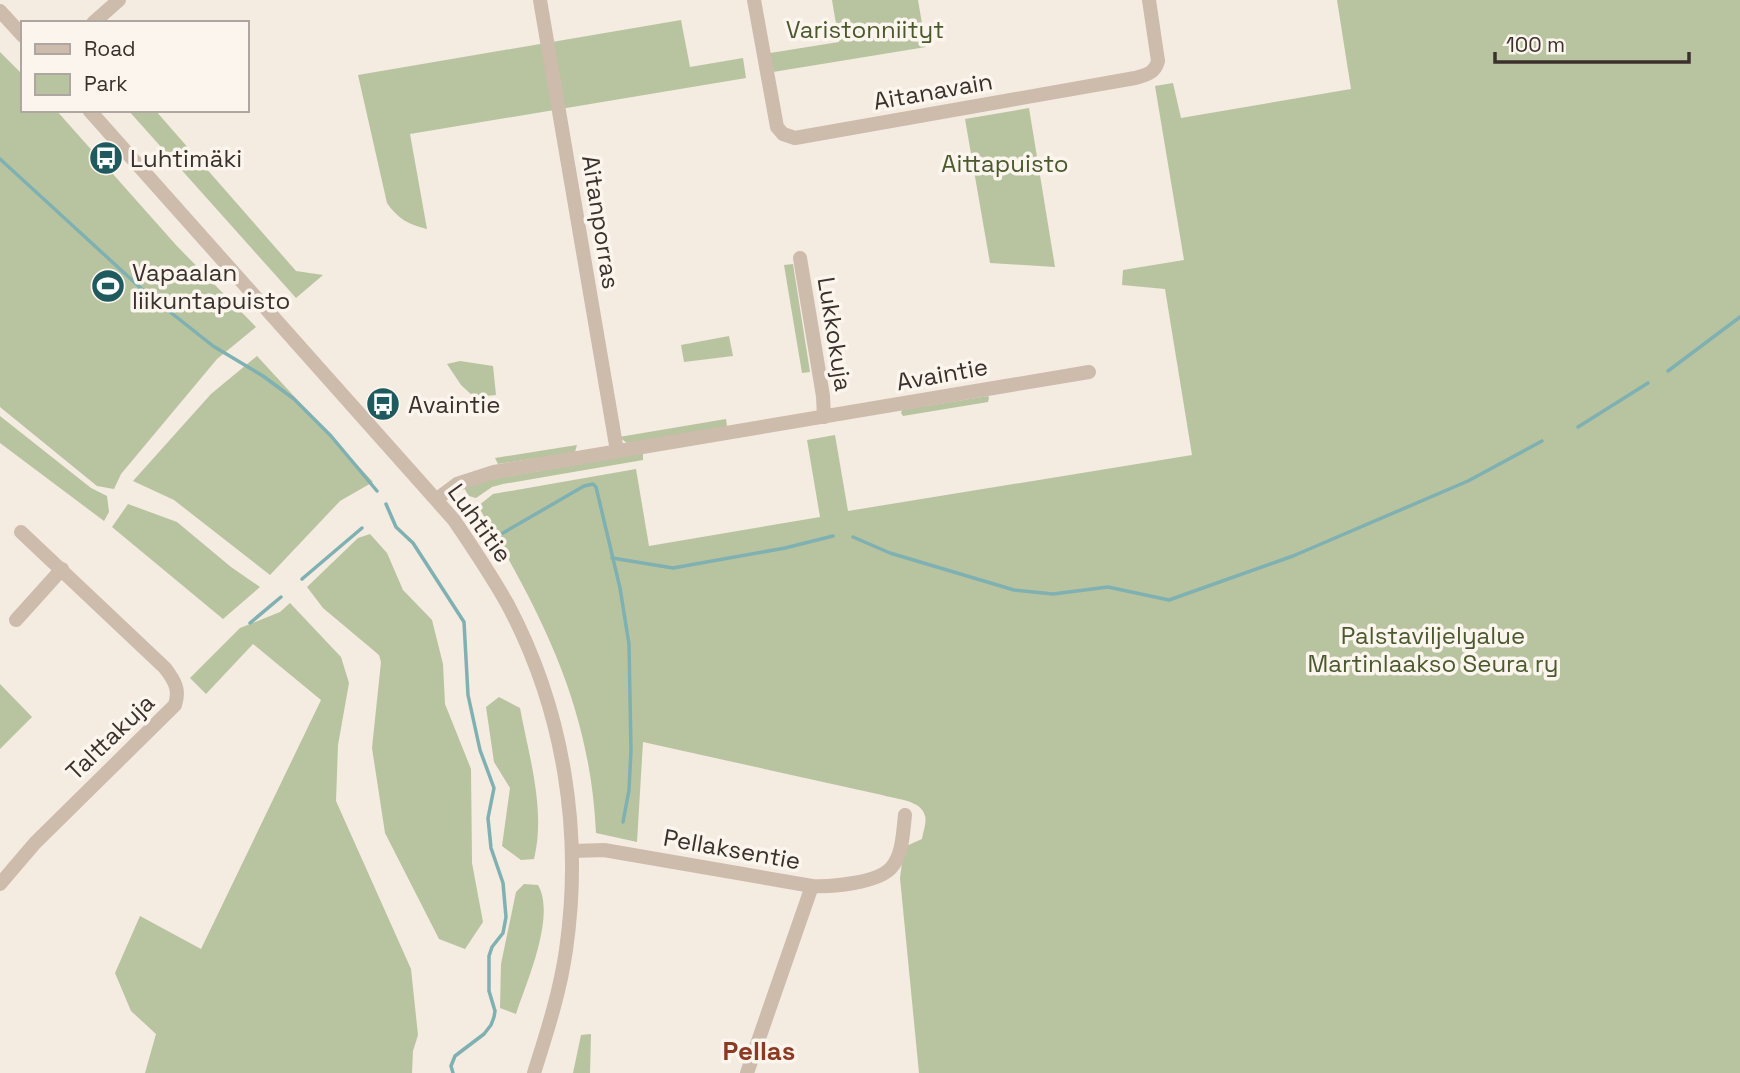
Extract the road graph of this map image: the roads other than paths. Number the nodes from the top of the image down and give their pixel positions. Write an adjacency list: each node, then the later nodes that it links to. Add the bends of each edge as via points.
1 (119, 0): 6 (street)
2 (540, 0): 12 (street, Aitanporras)
3 (754, 0): 4 (street, Aitanavain, via 777,127 795,138 1150,74 1158,61)
4 (1149, 0)
5 (0, 11): 7 (street)
6 (95, 21)
7 (21, 34)
8 (91, 112): 13 (street, Luhtitie)
9 (800, 258): 11 (street, Lukkokuja)
10 (1088, 372): 11 (street, Avaintie)
11 (824, 417): 12 (street, Avaintie)
12 (617, 451): 13 (street, Avaintie, via 494,472 457,484)
13 (437, 499): 18 (street, Luhtitie, via 486,568 526,641 561,750)
14 (21, 531): 15 (street, Talttakuja)
15 (62, 569): 16 (street); 19 (street, Talttakuja, via 165,668 178,695 175,705 35,843)
16 (16, 620)
17 (905, 815): 20 (street, via 900,850 891,868 838,886)
18 (573, 851): 20 (street, Pellaksentie, via 604,850); 21 (street, Luhtitie, via 566,952)
19 (0, 884)
20 (812, 886): 22 (street, Pellaksentie)
21 (534, 1073)
22 (747, 1073)

